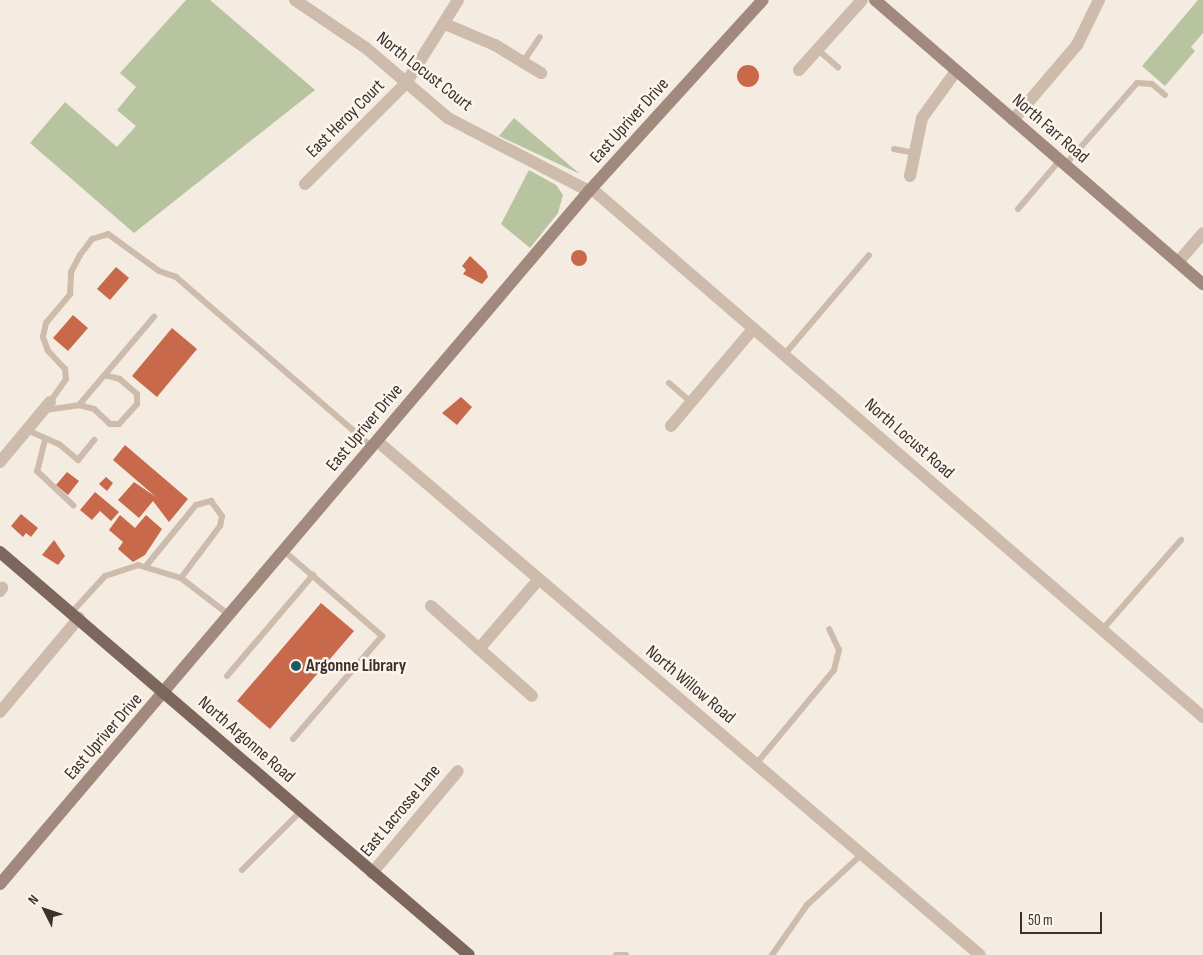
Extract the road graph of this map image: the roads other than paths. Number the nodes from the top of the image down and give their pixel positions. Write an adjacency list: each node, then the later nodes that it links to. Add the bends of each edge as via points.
1 (295, 0): 15 (street, North Locust Court, via 366,48)
2 (458, 0): 7 (street, East Heroy Court)
3 (763, 0): 23 (street, East Upriver Drive)
4 (862, 0): 9 (street)
5 (874, 0): 13 (street, North Farr Road)
6 (1099, 0): 17 (street, via 1077,44)
7 (446, 24): 10 (street); 15 (street, East Heroy Court)
8 (540, 37): 10 (lane)
9 (817, 49): 11 (lane); 12 (street)
10 (523, 62): 14 (street)
11 (838, 67)
12 (799, 70)
13 (956, 71): 17 (street, North Farr Road); 19 (street, via 922,118)
14 (541, 74)
15 (406, 83): 22 (street, East Heroy Court); 23 (street, North Locust Court, via 448,118)
16 (1164, 95): 20 (lane, via 1152,84 1137,83)
17 (1013, 120): 20 (street, North Farr Road)
18 (894, 149): 19 (lane)
19 (914, 153): 21 (street)
20 (1062, 162): 24 (lane); 27 (street, North Farr Road)
21 (910, 176)
22 (305, 184)
23 (590, 190): 30 (street, North Locust Road); 41 (street, East Upriver Drive)
24 (1018, 209)
25 (1203, 233): 27 (street)
26 (869, 255): 31 (lane)
27 (1178, 262): 28 (street, North Farr Road)
28 (1203, 284)
29 (154, 317): 32 (lane)
30 (753, 328): 31 (street, North Locust Road); 34 (street)
31 (784, 355): 55 (street, North Locust Road)
32 (104, 375): 35 (lane); 35 (lane, via 120,379 137,394 137,404 119,424 110,424 94,409)
33 (669, 383): 34 (lane)
34 (691, 402): 37 (street)
35 (78, 405): 36 (lane)
36 (47, 406): 38 (street); 41 (lane, via 66,379 65,369 48,351 43,337 46,324 70,294 71,272 80,255 92,239 108,234 159,271 176,277)
37 (671, 426)
38 (27, 430): 39 (lane); 42 (street)
39 (45, 440): 40 (lane, via 78,460); 43 (lane, via 37,471)
40 (94, 440)
41 (375, 444): 45 (street, East Upriver Drive); 50 (street, North Willow Road)
42 (0, 462)
43 (73, 505)
44 (1181, 540): 55 (lane)
45 (284, 551): 48 (lane); 53 (street, East Upriver Drive)
46 (0, 552): 52 (main road, North Argonne Road)
47 (146, 566): 49 (lane); 49 (lane, via 196,506 211,500 222,516 220,526); 52 (lane, via 116,569)
48 (313, 575): 57 (lane); 62 (lane, via 382,636)
49 (181, 578): 53 (lane)
50 (539, 579): 56 (street); 63 (street, North Willow Road)
51 (431, 606): 56 (street)
52 (76, 615): 58 (main road, North Argonne Road); 60 (street)
53 (230, 616): 58 (street, East Upriver Drive)
54 (829, 629): 63 (lane, via 839,650 834,670)
55 (1102, 630): 61 (street, North Locust Road)
56 (479, 649): 59 (street)
57 (227, 676)
58 (165, 693): 65 (main road, North Argonne Road); 69 (street, East Upriver Drive)
59 (532, 696)
60 (0, 712)
61 (1203, 717)
62 (293, 739)
63 (756, 764): 66 (street, North Willow Road)
64 (458, 771): 68 (street, East Lacrosse Lane)
65 (301, 811): 67 (lane); 68 (main road, North Argonne Road)
66 (862, 854): 73 (lane, via 807,904); 74 (street, North Willow Road)
67 (242, 870)
68 (372, 873): 70 (main road, North Argonne Road)
69 (0, 884)
70 (469, 955)
71 (616, 955): 72 (lane)
72 (626, 955)
73 (772, 955)
74 (980, 955)

